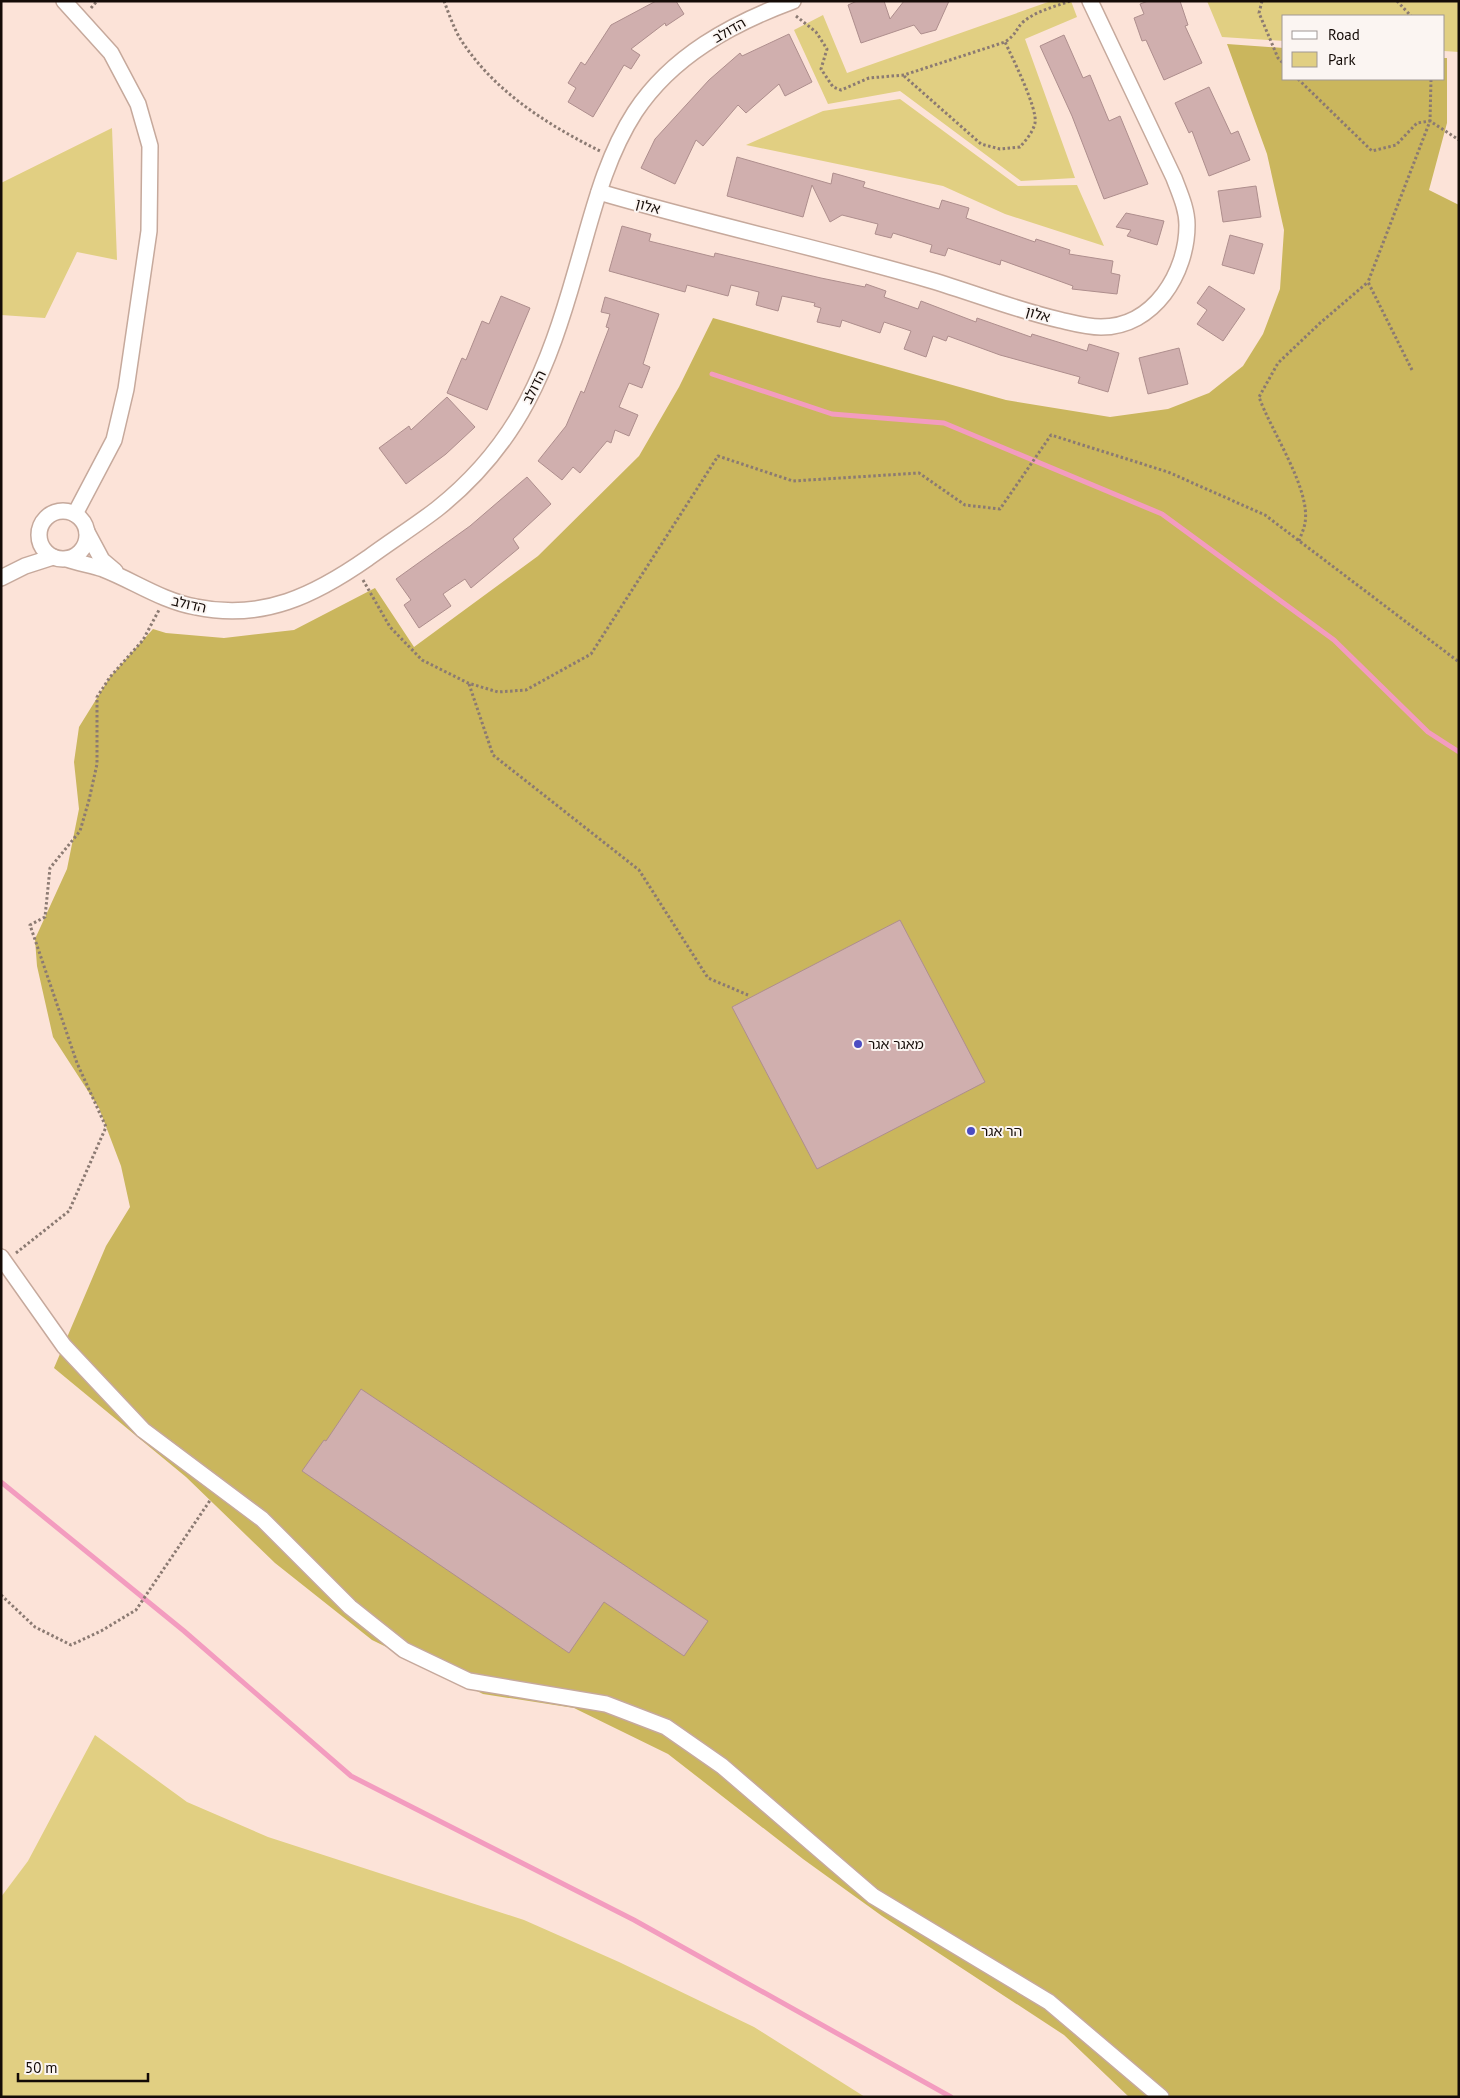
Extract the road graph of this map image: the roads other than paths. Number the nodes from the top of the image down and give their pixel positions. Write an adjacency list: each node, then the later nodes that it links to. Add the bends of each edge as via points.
1 (64, 1): 5 (street, via 111,53 138,104 150,146 149,231 126,388 114,440)
2 (1090, 1): 4 (street, אלון, via 1174,178 1184,202 1187,225 1178,271 1168,290 1148,311 1126,322 1102,327 1044,316 930,280)
3 (789, 3): 4 (street, הדולב, via 728,28 661,79 636,111 611,156)
4 (599, 192): 9 (street, הדולב, via 556,339 518,421 495,452 437,509 332,583 296,600 263,609 196,608)
5 (75, 514): 6 (street); 7 (street, via 59,511 43,521 39,537 46,553)
6 (87, 532): 7 (street, via 84,548 78,555); 9 (street, הדולב, via 102,560)
7 (60, 558): 8 (street, via 25,566); 9 (street, הדולב, via 102,569)
8 (1, 578)
9 (137, 586)
10 (3, 1259): 11 (street, via 64,1346 142,1430 262,1519 350,1607 404,1650 469,1681 606,1704 666,1727 722,1766 873,1896 1049,2002)
11 (1161, 2097)

